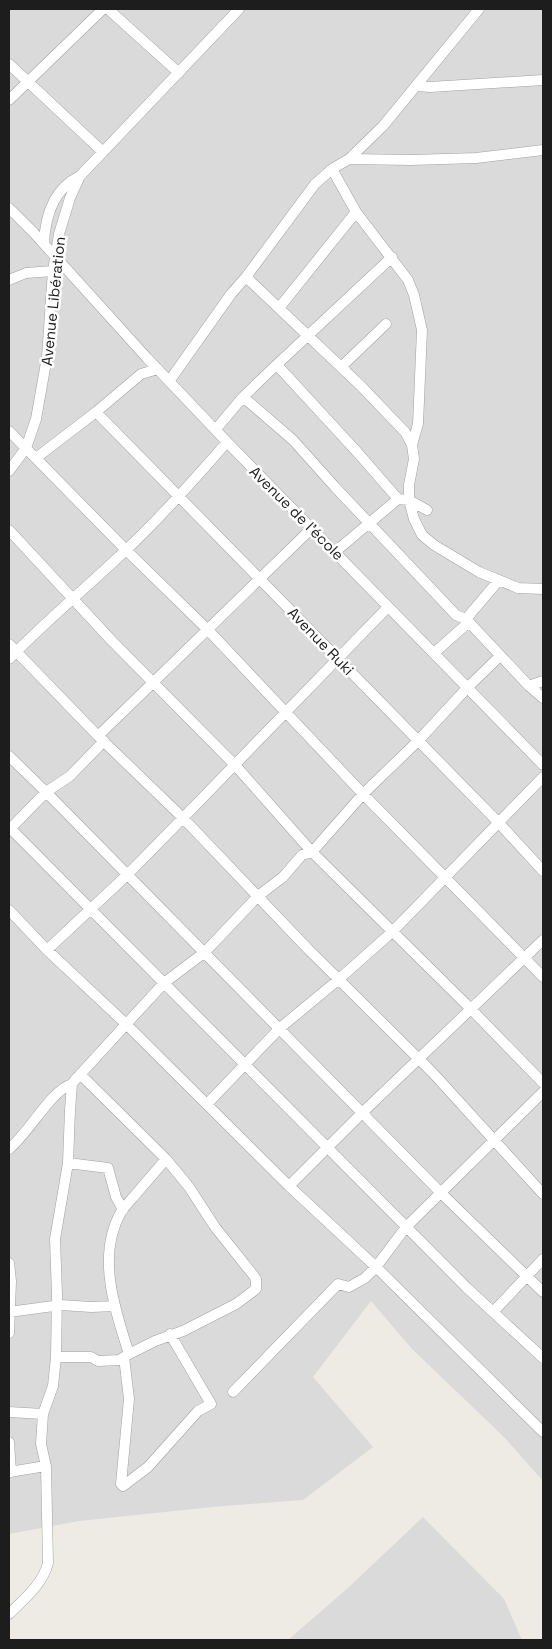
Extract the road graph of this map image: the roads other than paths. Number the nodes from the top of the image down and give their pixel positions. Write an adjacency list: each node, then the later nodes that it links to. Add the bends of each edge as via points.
1 (103, 9): 9 (street)
2 (108, 9): 7 (street)
3 (239, 9): 7 (street, Avenue Libération)
4 (479, 9): 6 (street)
5 (9, 64): 9 (street)
6 (430, 69): 10 (street); 11 (street)
7 (179, 73): 14 (street, Avenue Libération)
8 (543, 80): 11 (street)
9 (28, 81): 12 (street); 14 (street)
10 (416, 86): 11 (street); 15 (street, via 383,126)
11 (442, 86)
12 (9, 100)
13 (543, 150): 15 (street, via 476,158)
14 (103, 152): 17 (street, Avenue Libération)
15 (349, 159): 16 (street)
16 (332, 170): 19 (street); 24 (street, via 316,184)
17 (80, 176): 20 (street, via 66,184 53,202); 21 (street, Avenue Libération, via 64,217)
18 (9, 208): 20 (street, Avenue de l'école)
19 (356, 212): 22 (street); 26 (street)
20 (44, 244): 21 (street, Avenue de l'école)
21 (55, 257): 23 (street, Avenue Libération); 29 (street, Avenue de l'école)
22 (392, 257): 28 (street); 40 (street, via 408,280 422,330 418,424)
23 (53, 271): 25 (street, via 26,273); 41 (street, Avenue Libération, via 47,357 36,419)
24 (246, 277): 26 (street); 34 (street)
25 (9, 280)
26 (279, 308): 28 (street)
27 (386, 324): 31 (street)
28 (309, 336): 30 (street); 31 (street)
29 (147, 358): 32 (street, Avenue de l'école); 33 (street)
30 (277, 365): 35 (street); 45 (street)
31 (341, 367): 40 (street, via 395,420)
32 (158, 369): 33 (street); 34 (street, Avenue de l'école)
33 (141, 374): 36 (street)
34 (170, 380): 37 (street, Avenue de l'école)
35 (244, 397): 37 (street); 48 (street, via 293,440)
36 (96, 412): 42 (street); 44 (street, Avenue Ruki)
37 (216, 429): 39 (street, Avenue de l'école)
38 (9, 431): 41 (street)
39 (227, 442): 44 (street); 49 (street, Avenue de l'école)
40 (412, 445): 46 (street, via 414,459)
41 (26, 448): 42 (street); 43 (street, Avenue Libération)
42 (36, 458): 51 (street)
43 (9, 471)
44 (179, 497): 51 (street); 53 (street, Avenue Ruki)
45 (398, 499): 46 (street); 48 (street)
46 (409, 500): 47 (street); 54 (street, via 422,535 478,572)
47 (427, 510)
48 (368, 523): 52 (street); 58 (street, via 456,615)
49 (312, 528): 52 (street, Avenue de l'école); 53 (street)
50 (9, 530): 56 (street)
51 (126, 550): 56 (street); 59 (street)
52 (336, 551): 57 (street, Avenue de l'école)
53 (260, 578): 59 (street); 63 (street, Avenue Ruki)
54 (499, 580): 55 (street, via 518,588); 58 (street)
55 (543, 589)
56 (71, 599): 60 (street); 65 (street)
57 (388, 607): 61 (street, Avenue de l'école); 63 (street)
58 (467, 621): 61 (street); 62 (street)
59 (208, 630): 65 (street); 69 (street)
60 (11, 652): 70 (street)
61 (434, 653): 67 (street, Avenue de l'école)
62 (500, 656): 66 (street); 67 (street)
63 (338, 659): 69 (street); 71 (street, Avenue Ruki)
64 (543, 681): 66 (street)
65 (154, 683): 70 (street); 73 (street)
66 (529, 686): 68 (street)
67 (468, 688): 71 (street); 74 (street, Avenue de l'école)
68 (543, 698)
69 (286, 712): 73 (street); 77 (street)
70 (101, 739): 76 (street, via 70,776); 78 (street)
71 (418, 741): 77 (street); 79 (street, Avenue Ruki)
72 (9, 756): 76 (street)
73 (235, 764): 78 (street); 81 (street)
74 (543, 765)
75 (543, 777): 79 (street)
76 (46, 792): 80 (street); 83 (street)
77 (363, 794): 81 (street); 84 (street)
78 (183, 818): 83 (street); 85 (street)
79 (498, 822): 82 (street, Avenue Ruki); 84 (street)
80 (9, 829): 86 (street)
81 (312, 852): 85 (street, via 302,854 283,877); 88 (street)
82 (543, 871)
83 (127, 875): 86 (street); 91 (street)
84 (444, 877): 88 (street); 92 (street)
85 (258, 896): 91 (street); 94 (street)
86 (90, 909): 90 (street); 95 (street)
87 (9, 910): 90 (street)
88 (392, 932): 94 (street); 96 (street)
89 (543, 940): 92 (street)
90 (47, 950): 97 (street)
91 (205, 952): 95 (street); 98 (street)
92 (524, 958): 93 (street); 96 (street)
93 (543, 977)
94 (338, 980): 98 (street); 99 (street)
95 (164, 983): 97 (street); 100 (street)
96 (471, 1008): 99 (street); 102 (street)
97 (125, 1023): 101 (street); 105 (street)
98 (280, 1028): 100 (street); 106 (street)
99 (419, 1059): 106 (street); 107 (street)
100 (245, 1065): 105 (street); 108 (street)
101 (80, 1074): 103 (street); 110 (street)
102 (543, 1083)
103 (72, 1084): 109 (street, via 59,1091); 111 (street)
104 (543, 1092): 107 (street)
105 (207, 1104): 112 (street)
106 (363, 1112): 108 (street); 113 (street)
107 (494, 1141): 113 (street); 114 (street)
108 (327, 1147): 112 (street); 116 (street)
109 (9, 1149)
110 (166, 1159): 115 (street); 127 (street, via 256,1281 256,1288 236,1304 183,1331)
111 (68, 1163): 115 (street, via 108,1168); 123 (street, via 55,1239)
112 (289, 1186): 119 (street)
113 (442, 1193): 116 (street); 120 (street)
114 (543, 1194)
115 (123, 1210): 122 (street, via 108,1251)
116 (406, 1227): 119 (street); 125 (street)
117 (543, 1259): 120 (street)
118 (9, 1263): 124 (street)
119 (376, 1267): 131 (street, via 348,1288 338,1284); 134 (street)
120 (526, 1276): 121 (street); 125 (street)
121 (543, 1292)
122 (115, 1306): 123 (street); 128 (street)
123 (57, 1307): 124 (street); 129 (street)
124 (10, 1311): 126 (street)
125 (494, 1311): 130 (street)
126 (9, 1333)
127 (170, 1334): 128 (street); 128 (street, via 210,1404 198,1411 148,1467 123,1486 129,1399)
128 (126, 1355): 129 (street, via 119,1360 98,1361)
129 (56, 1357): 133 (street, via 53,1386)
130 (543, 1358)
131 (233, 1392)
132 (9, 1412): 133 (street)
133 (43, 1414): 136 (street, via 41,1444)
134 (541, 1426)
135 (9, 1442): 137 (street)
136 (46, 1466): 137 (street); 138 (street, via 47,1569 36,1586)
137 (10, 1472)
138 (9, 1614)

